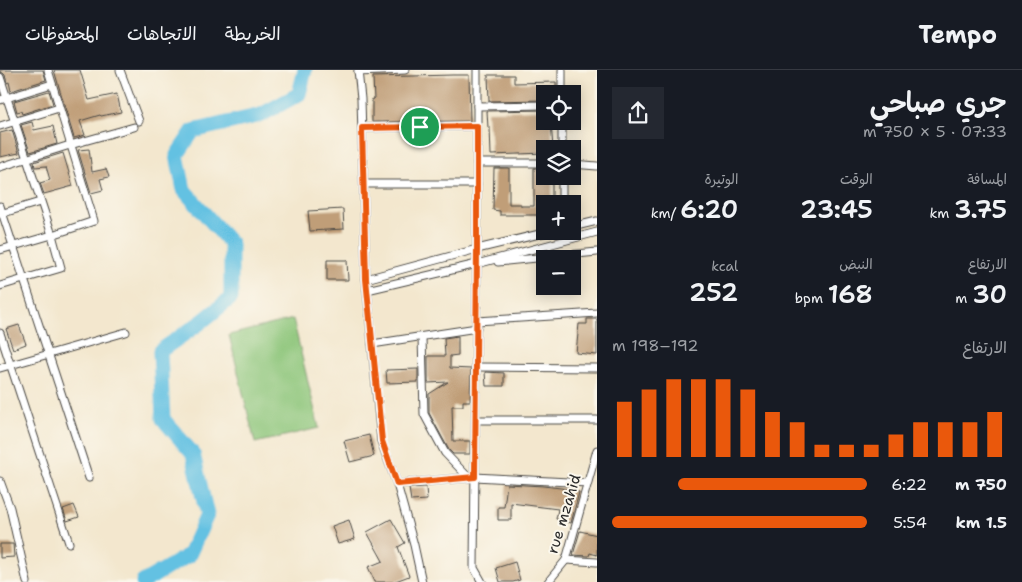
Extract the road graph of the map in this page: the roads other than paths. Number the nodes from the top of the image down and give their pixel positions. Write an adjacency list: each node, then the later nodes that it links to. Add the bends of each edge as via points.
1 (48, 70): 8 (street)
2 (120, 70): 14 (street)
3 (405, 70): 6 (street)
4 (477, 70): 12 (street)
5 (562, 70): 9 (street)
6 (358, 71): 19 (street)
7 (0, 77): 10 (street)
8 (52, 84): 10 (street); 13 (street)
9 (562, 85)
10 (3, 99): 15 (street)
11 (536, 104): 12 (street)
12 (477, 106): 17 (street)
13 (59, 108): 15 (street); 20 (street)
14 (139, 121)
15 (14, 122): 16 (street); 21 (street)
16 (0, 126)
17 (477, 126): 19 (street); 22 (street)
18 (134, 127): 20 (street)
19 (362, 128): 27 (street)
20 (70, 145): 21 (street); 35 (street, via 94,221)
21 (26, 158): 26 (street); 29 (street)
22 (477, 163): 23 (street); 28 (street)
23 (536, 163)
24 (581, 165): 25 (street)
25 (597, 166)
26 (0, 167)
27 (364, 184): 28 (street); 42 (street)
28 (477, 184): 37 (street)
29 (40, 202): 30 (street); 35 (street)
30 (1, 211): 36 (street)
31 (597, 221): 32 (street)
32 (581, 225)
33 (597, 232): 40 (street)
34 (536, 235): 37 (street)
35 (52, 236): 36 (street); 41 (street, via 61,268)
36 (13, 246): 38 (street); 41 (street)
37 (477, 249): 40 (street); 42 (street)
38 (0, 250)
39 (597, 252): 40 (street)
40 (477, 264): 44 (street); 46 (street)
41 (23, 279): 43 (street); 51 (street)
42 (366, 279): 44 (street)
43 (0, 286)
44 (367, 290): 50 (street)
45 (597, 313): 46 (street)
46 (477, 324): 49 (street); 53 (street)
47 (126, 332): 51 (street)
48 (0, 333): 52 (street)
49 (422, 337): 50 (street); 60 (street, via 424,414 445,453)
50 (372, 344): 63 (street, via 382,441)
51 (48, 354): 52 (street); 59 (street)
52 (10, 365): 54 (street); 64 (street)
53 (476, 366): 55 (street); 56 (street)
54 (0, 368)
55 (597, 368)
56 (476, 420): 57 (street); 60 (street)
57 (597, 420)
58 (597, 450): 62 (street, rue mzahid)
59 (89, 478)
60 (472, 478): 62 (street); 63 (street); 69 (street, via 474,568)
61 (0, 481): 67 (street, via 10,508)
62 (588, 483): 65 (street, rue mzahid)
63 (397, 484): 68 (street)
64 (68, 544)
65 (566, 560): 66 (street); 70 (street, rue mzahid)
66 (597, 562)
67 (27, 582)
68 (422, 582)
69 (482, 582)
70 (548, 582)

